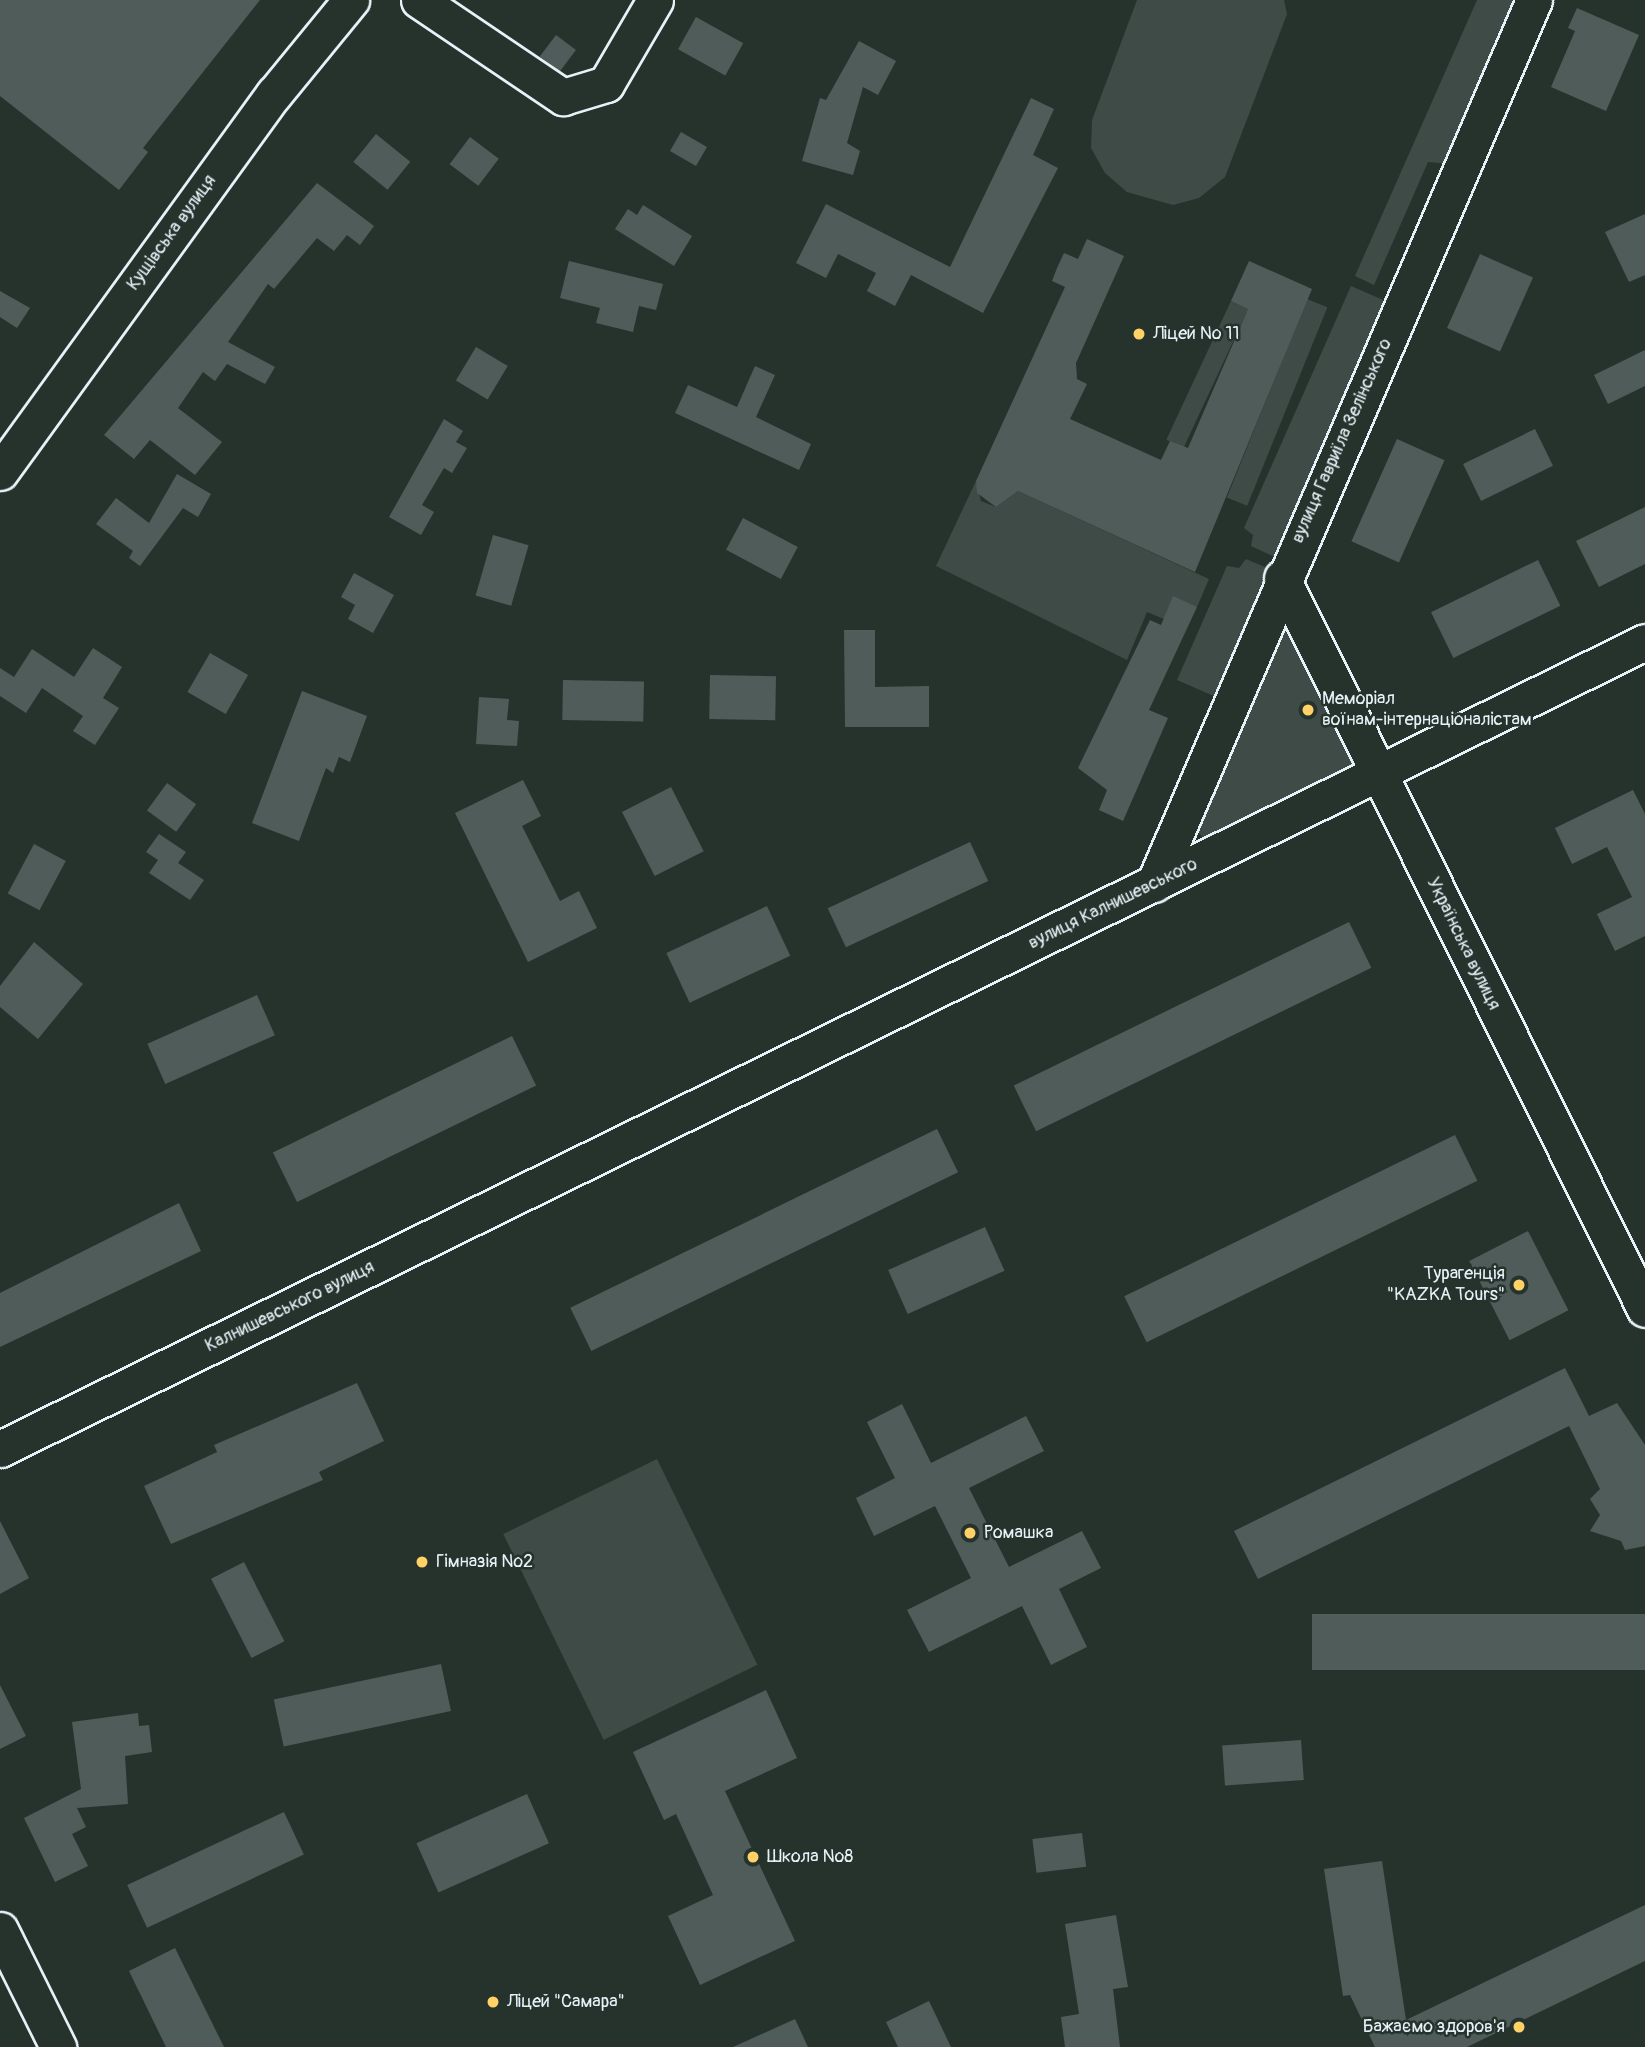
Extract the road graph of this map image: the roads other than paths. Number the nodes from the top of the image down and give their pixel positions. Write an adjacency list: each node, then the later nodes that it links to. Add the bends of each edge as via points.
1 (351, 0): 5 (street, Кущівська вулиця, via 266,105)
2 (419, 0): 3 (street, via 563,97 606,84)
3 (655, 0)
4 (1534, 0): 6 (street, вулиця Гавриїла Зелінського)
5 (0, 471)
6 (1282, 578): 8 (street, Українська вулиця); 9 (street, вулиця Гавриїла Зелінського)
7 (1645, 642): 8 (street, вулиця Калнишевського)
8 (1378, 772): 9 (street, вулиця Калнишевського); 11 (street, Українська вулиця)
9 (1154, 884): 10 (street, вулиця Калнишевського)
10 (580, 1164): 12 (street, Калнишевського вулиця)
11 (1645, 1309)
12 (0, 1449)
13 (0, 1930): 14 (street)
14 (58, 2047)

